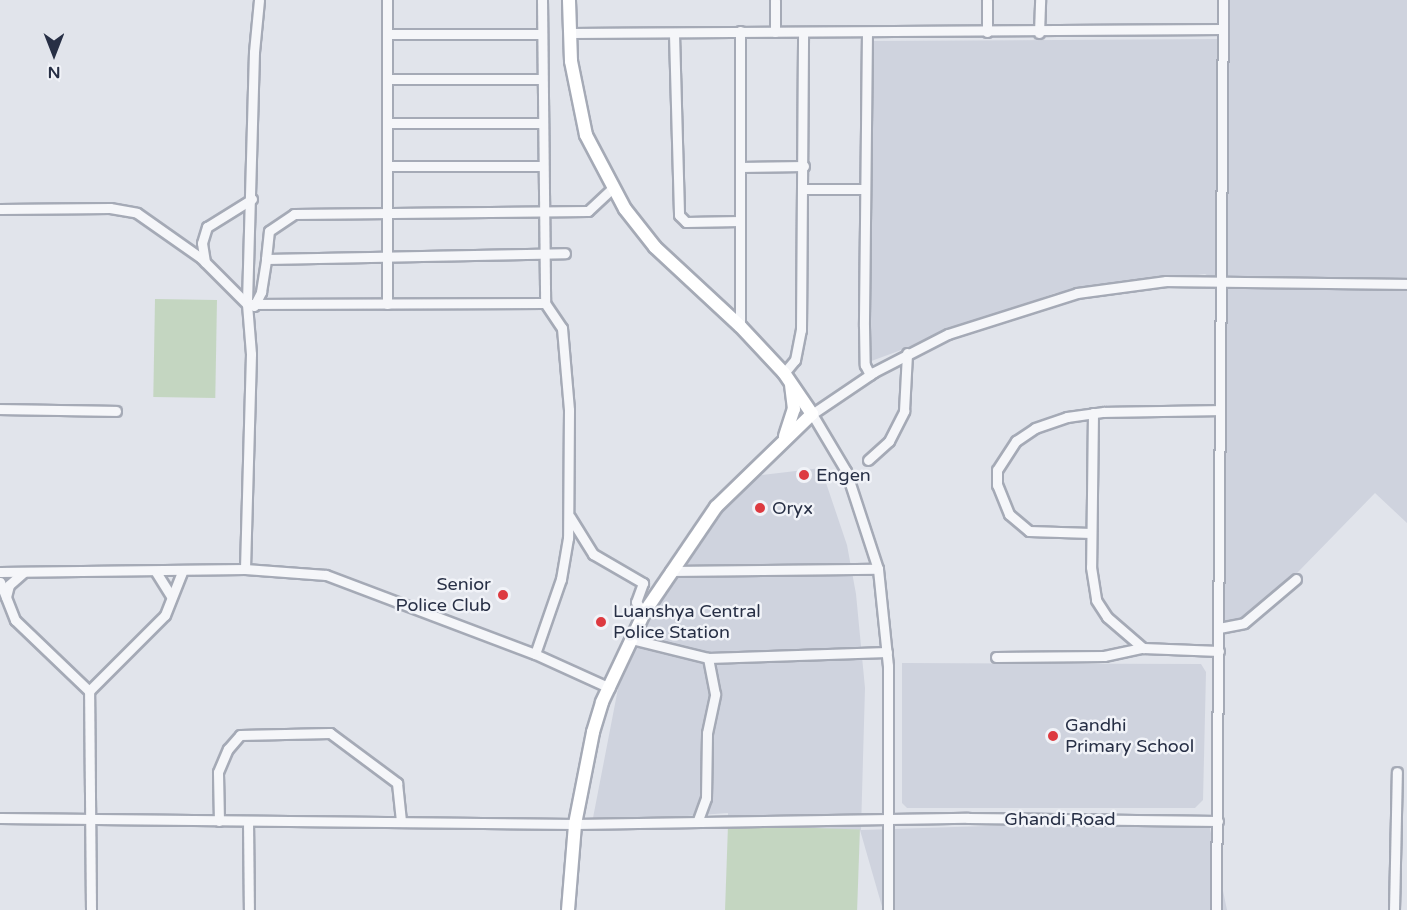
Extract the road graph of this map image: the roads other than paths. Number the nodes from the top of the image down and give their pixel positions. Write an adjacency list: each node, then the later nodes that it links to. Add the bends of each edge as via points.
1 (259, 0): 31 (street, via 254,52)
2 (387, 0): 17 (street)
3 (542, 0): 18 (street)
4 (569, 0): 15 (main road)
5 (775, 0): 11 (street)
6 (987, 0): 14 (street)
7 (1040, 0): 16 (street)
8 (1223, 0): 9 (street)
9 (1223, 29): 16 (street); 41 (street)
10 (740, 32): 11 (street); 19 (street); 27 (street)
11 (775, 32): 12 (street)
12 (803, 32): 13 (street); 26 (street)
13 (867, 32): 14 (street); 30 (street)
14 (987, 32): 16 (street)
15 (570, 33): 19 (street); 28 (main road, via 574,83 586,135)
16 (1039, 33)
17 (387, 34): 18 (street); 20 (street)
18 (542, 34): 21 (street)
19 (674, 34): 35 (street, via 679,215 686,222)
20 (388, 79): 21 (street); 22 (street)
21 (542, 79): 23 (street)
22 (390, 123): 23 (street); 24 (street)
23 (542, 123): 25 (street)
24 (388, 166): 25 (street); 34 (street)
25 (542, 166): 33 (street)
26 (804, 166): 27 (street); 29 (street)
27 (740, 167): 35 (street)
28 (613, 188): 33 (street, via 588,211); 46 (main road, via 655,247)
29 (804, 189): 30 (street); 48 (street, via 800,344)
30 (864, 189): 49 (street, via 865,365)
31 (252, 199): 40 (street, via 207,227 202,243); 45 (street, via 247,231)
32 (0, 209): 40 (street, via 110,208 138,213)
33 (544, 211): 34 (street); 37 (street)
34 (386, 213): 38 (street); 39 (street, via 294,214 269,231)
35 (740, 221): 46 (street)
36 (565, 253): 37 (street)
37 (544, 255): 38 (street); 43 (street)
38 (386, 256): 39 (street); 44 (street)
39 (266, 259): 45 (street, via 261,292)
40 (205, 262): 45 (street)
41 (1219, 281): 42 (street); 47 (street, via 1166,281 1077,293 995,316); 51 (street)
42 (1407, 284)
43 (545, 303): 44 (street); 57 (street, via 562,328 565,343)
44 (387, 304): 45 (street)
45 (251, 305): 59 (street)
46 (740, 326): 48 (main road)
47 (907, 353): 49 (street); 56 (street, via 904,411 889,441)
48 (786, 375): 54 (main road); 55 (main road, via 794,409)
49 (870, 375): 54 (street)
50 (0, 409): 52 (street)
51 (1220, 410): 53 (street); 71 (street)
52 (116, 411)
53 (1093, 413): 58 (street); 58 (street, via 1059,419 1025,434 1005,454 997,470 1001,502 1018,524 1047,534)
54 (812, 414): 55 (main road); 60 (street, via 846,471)
55 (783, 440): 61 (main road, via 716,507)
56 (868, 460)
57 (568, 513): 70 (street, via 593,554 643,583 636,602); 76 (street, via 564,567)
58 (1091, 533): 73 (street, via 1096,600 1107,617)
59 (245, 568): 65 (street); 76 (street, via 345,580)
60 (878, 569): 61 (street); 75 (street)
61 (670, 571): 70 (main road)
62 (0, 572): 63 (street)
63 (24, 572): 64 (street); 69 (street, via 9,585)
64 (156, 572): 65 (street); 68 (street)
65 (182, 572): 68 (street)
66 (1296, 579): 71 (street, via 1244,623)
67 (0, 582): 69 (street)
68 (171, 596): 80 (street, via 165,615)
69 (6, 597): 80 (street, via 9,613 25,632)
70 (644, 613): 72 (main road)
71 (1220, 628): 74 (street)
72 (631, 639): 78 (street); 79 (main road)
73 (1143, 648): 74 (street); 77 (street, via 1104,656)
74 (1219, 651): 89 (street)
75 (887, 652): 78 (street); 84 (street)
76 (535, 654): 79 (street)
77 (996, 657)
78 (708, 658): 86 (street, via 715,694 706,733 706,798)
79 (610, 688): 90 (main road, via 593,732)
80 (89, 691): 82 (street)
81 (1397, 772): 96 (street)
82 (92, 817): 83 (street, Ghandi Road); 87 (street, Ghandi Road); 91 (street)
83 (0, 818)
84 (888, 819): 86 (street, Ghandi Road); 89 (street, Ghandi Road); 94 (street)
85 (401, 820): 87 (street, via 397,783 330,733 240,735 228,749 218,772); 88 (street, Ghandi Road); 90 (street, Ghandi Road)
86 (698, 820): 90 (street, Ghandi Road)
87 (219, 821): 88 (street, Ghandi Road)
88 (248, 821): 92 (street)
89 (1218, 821): 95 (street)
90 (575, 824): 93 (main road)
91 (91, 910)
92 (249, 910)
93 (568, 910)
94 (888, 910)
95 (1216, 910)
96 (1394, 910)

